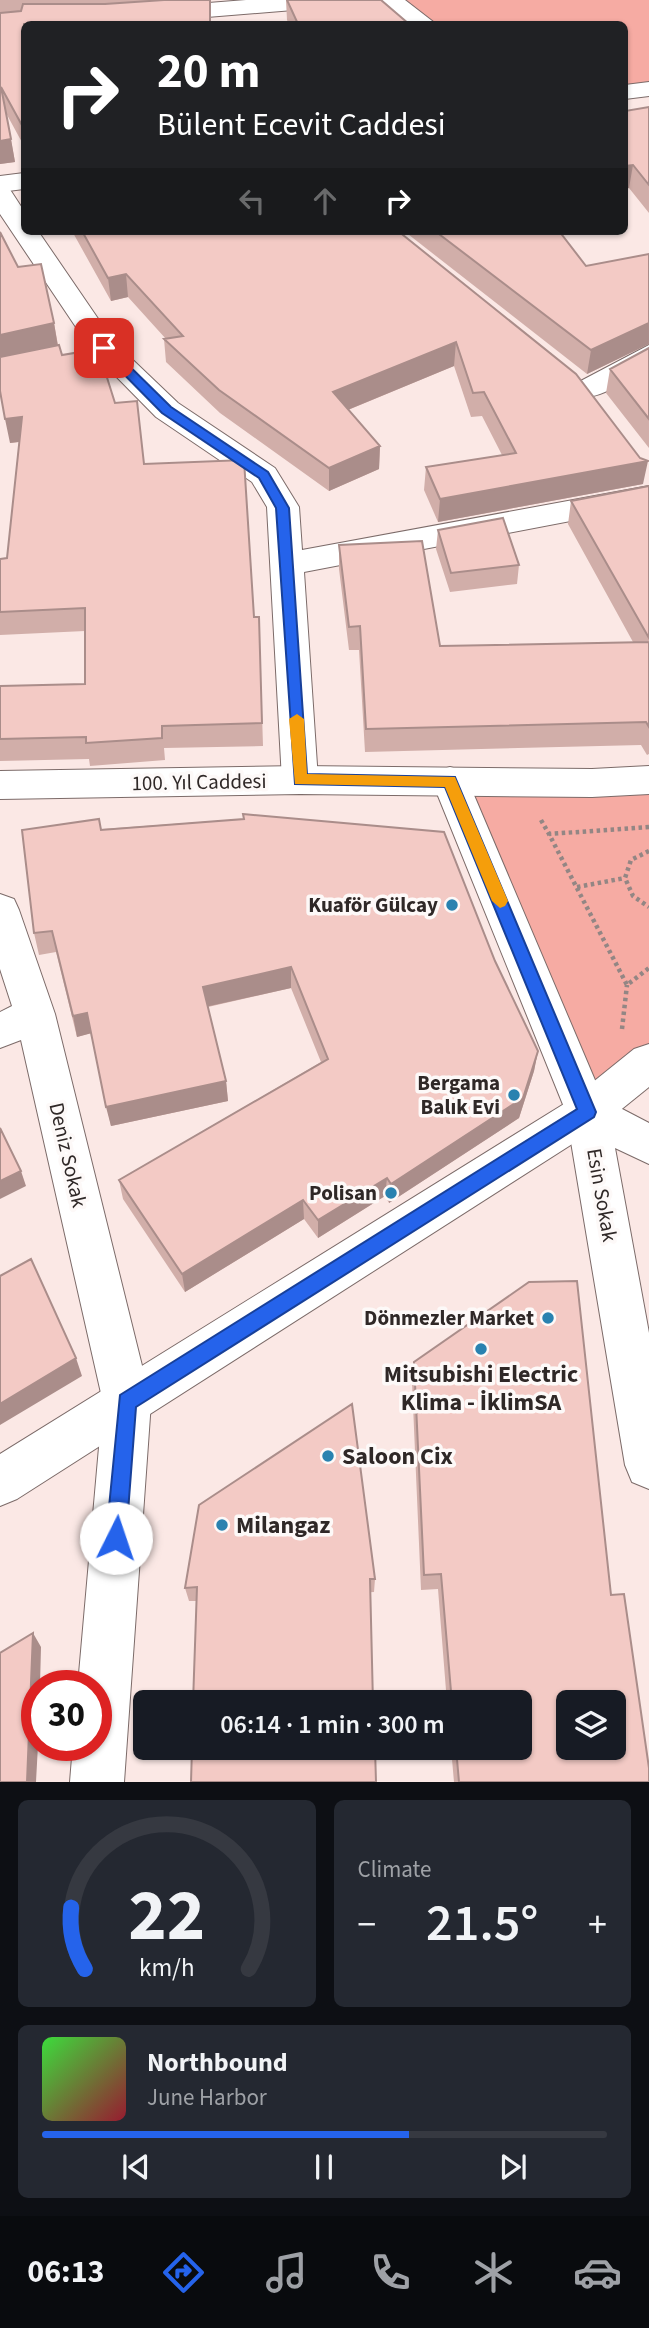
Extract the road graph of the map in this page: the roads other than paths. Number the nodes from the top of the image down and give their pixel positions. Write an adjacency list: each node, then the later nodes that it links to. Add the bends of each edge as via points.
1 (330, 0): 3 (street)
2 (390, 0): 4 (street)
3 (141, 15)
4 (421, 21)
5 (649, 89): 6 (street)
6 (628, 92)
7 (649, 109): 8 (street)
8 (628, 112)
9 (21, 181): 10 (street)
10 (0, 184)
11 (0, 194): 12 (street)
12 (21, 225)
13 (27, 235): 17 (street, via 91,351 167,410 264,475 283,508)
14 (649, 354): 15 (street)
15 (583, 392)
16 (649, 496): 17 (street)
17 (289, 564): 18 (street)
18 (300, 780): 20 (street, 100. Yıl Caddesi); 21 (street, 100. Yıl Caddesi)
19 (649, 780): 20 (street, 100. Yıl Caddesi)
20 (450, 781): 25 (street, Esin Sokak)
21 (0, 785)
22 (0, 910): 23 (street, Deniz Sokak)
23 (17, 1022): 27 (street, Deniz Sokak)
24 (649, 1062): 25 (street)
25 (587, 1112): 26 (street); 27 (street); 28 (street, Esin Sokak)
26 (649, 1145)
27 (127, 1402): 29 (street); 30 (street, Deniz Sokak)
28 (649, 1465)
29 (0, 1482)
30 (97, 1782)

